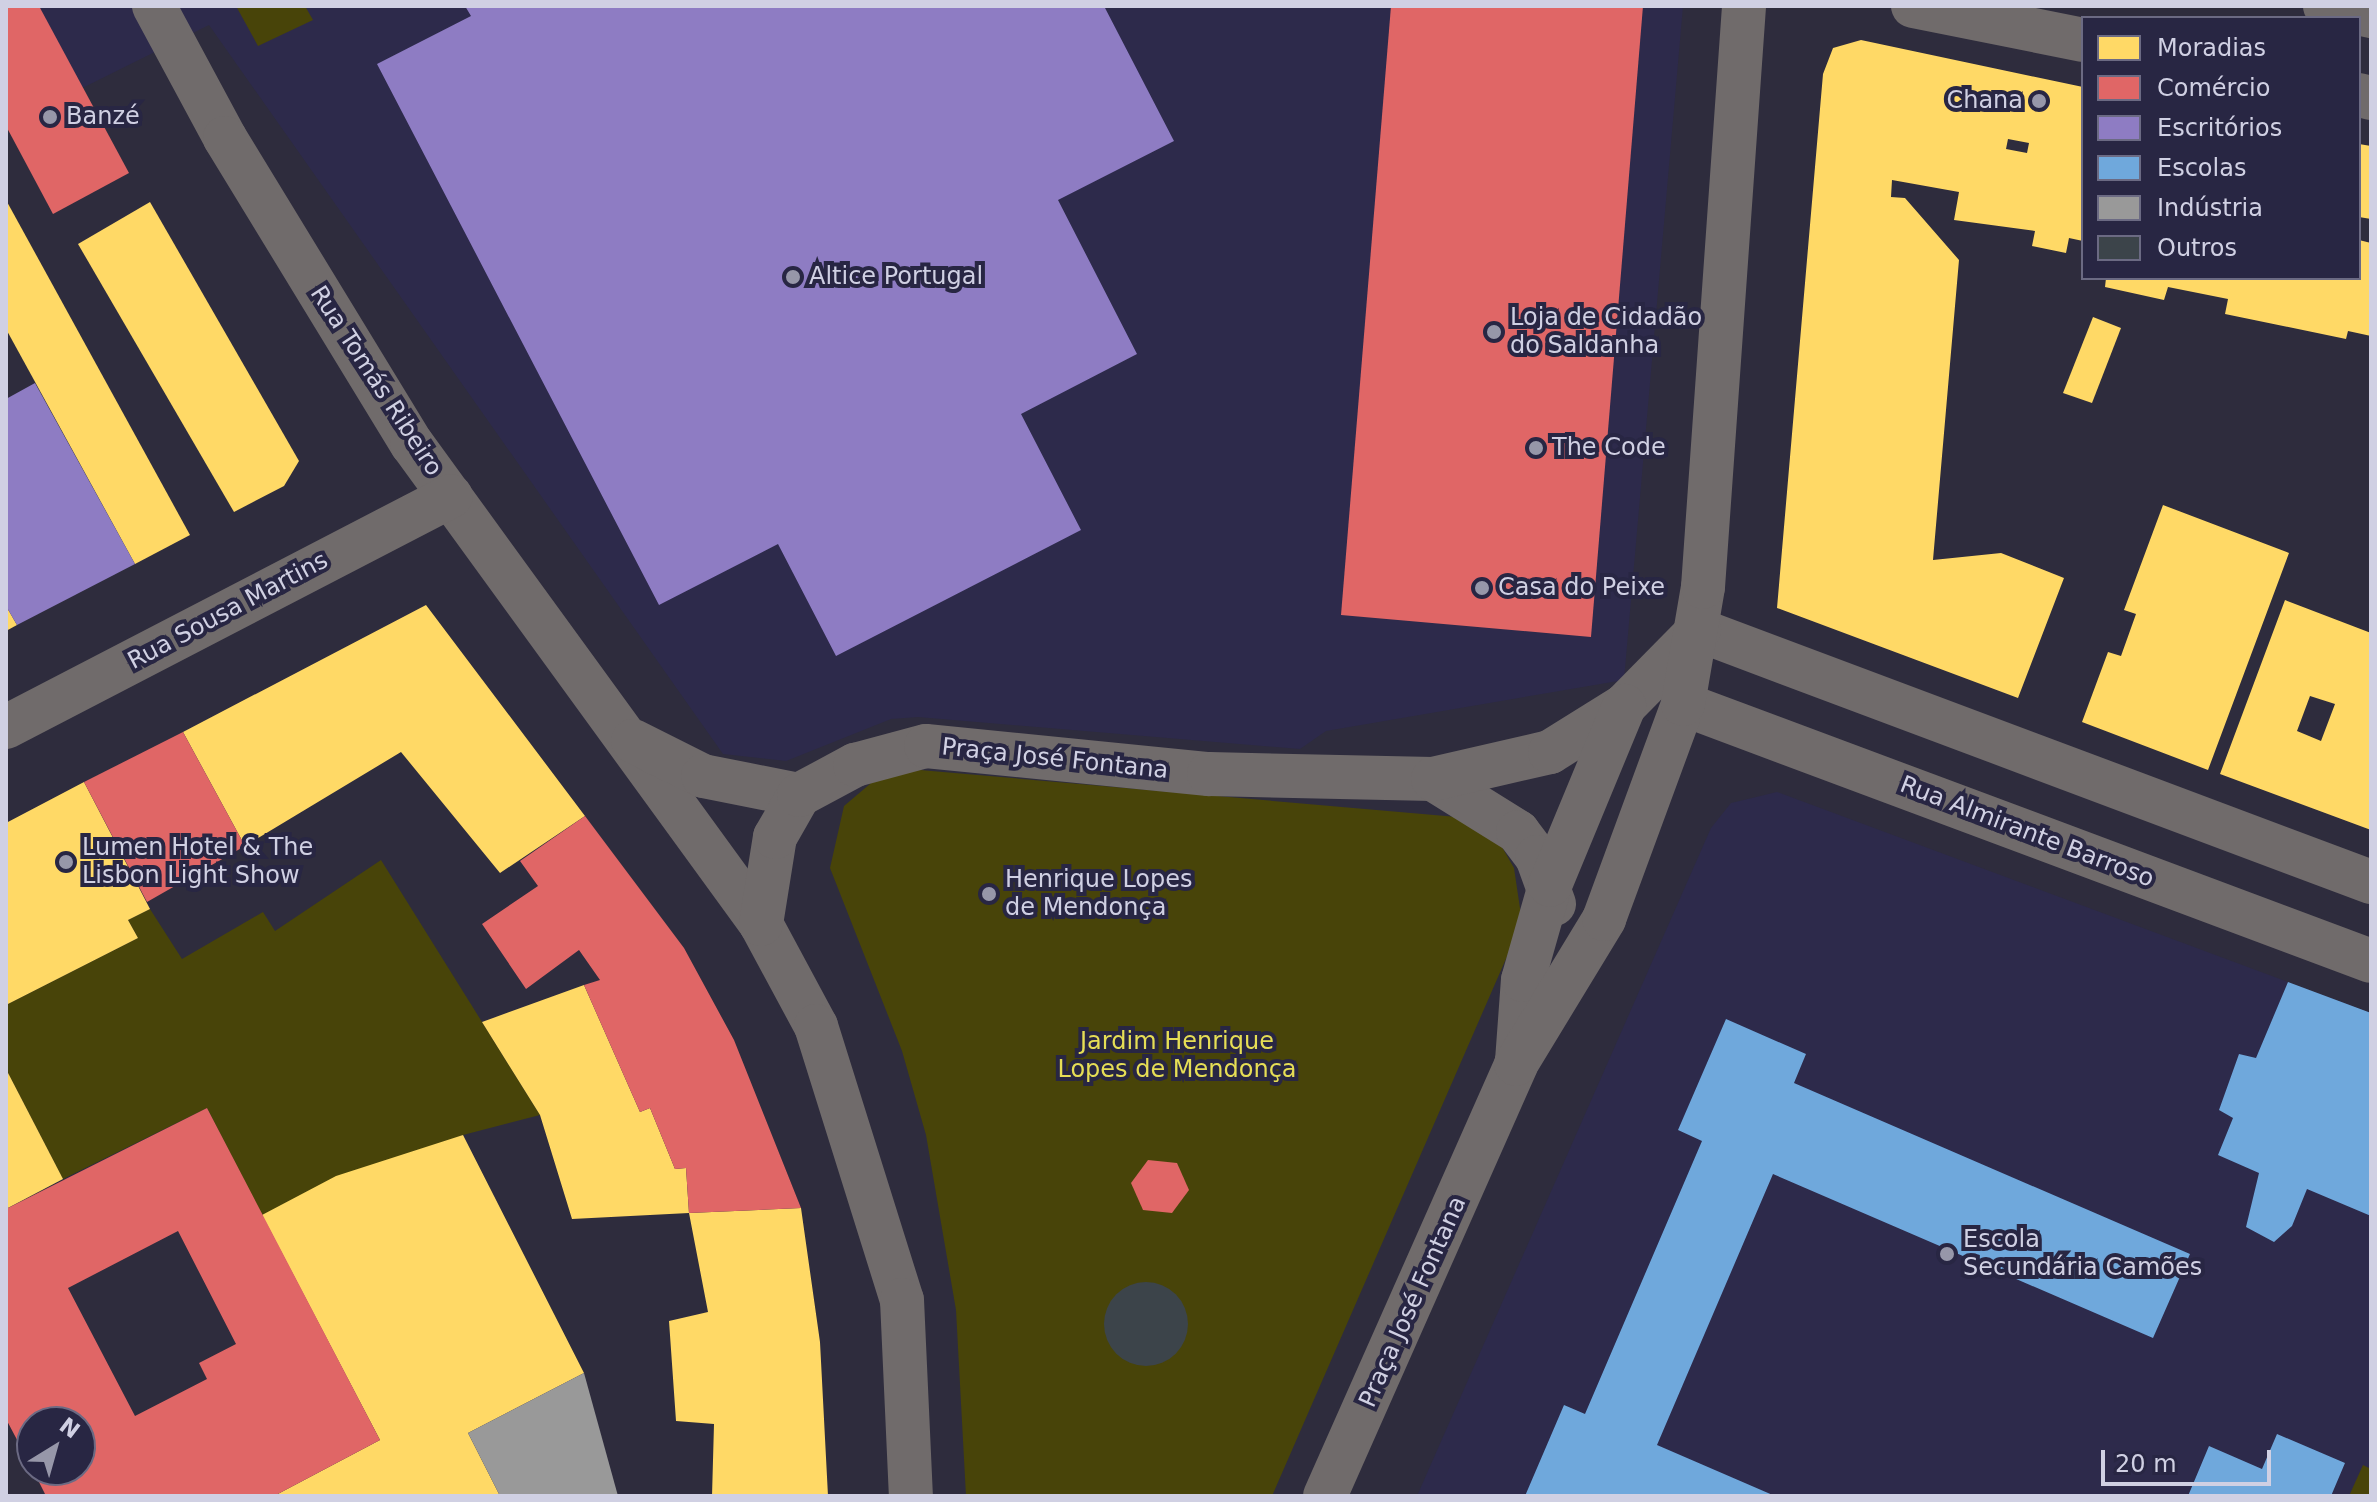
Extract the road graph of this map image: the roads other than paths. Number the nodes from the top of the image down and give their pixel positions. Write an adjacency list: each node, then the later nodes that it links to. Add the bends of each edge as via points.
1 (154, 6): 7 (street, Rua Tomás Ribeiro, via 225,138)
2 (1744, 6): 8 (street, Praça José Fontana)
3 (1913, 6): 6 (street)
4 (2325, 6): 5 (street)
5 (2371, 16)
6 (2081, 40)
7 (451, 496): 11 (street, Rua Sousa Martins); 12 (street, Rua Tomás Ribeiro)
8 (1699, 630): 9 (street, Praça José Fontana); 10 (street, Praça José Fontana); 15 (street)
9 (1683, 704): 18 (street, Rua Almirante Barroso); 19 (street, Praça José Fontana, via 1604,919)
10 (1624, 706): 13 (street, Praça José Fontana, via 1550,752); 16 (street, Praça José Fontana)
11 (6, 727)
12 (627, 738): 14 (street, via 703,776); 17 (street, Rua Tomás Ribeiro)
13 (1433, 779): 14 (street, Praça José Fontana, via 1209,774 926,746 855,765); 16 (street, via 1518,832)
14 (799, 795): 17 (street, via 775,837)
15 (2371, 882)
16 (1550, 885): 19 (street, via 1557,917); 20 (street, Praça José Fontana, via 1523,980)
17 (761, 924): 21 (street, via 816,1026 902,1300)
18 (2371, 961)
19 (1550, 1015): 20 (street, Praça José Fontana)
20 (1516, 1064): 22 (street, Praça José Fontana)
21 (911, 1496)
22 (1325, 1496)

